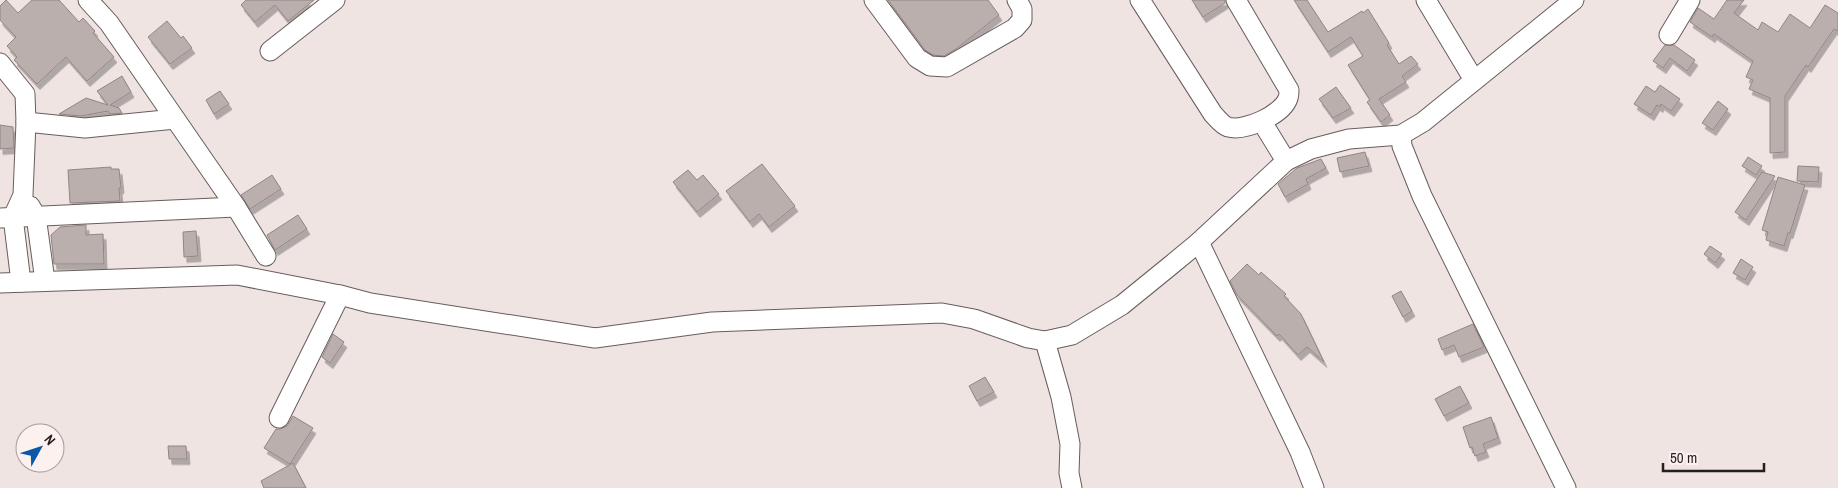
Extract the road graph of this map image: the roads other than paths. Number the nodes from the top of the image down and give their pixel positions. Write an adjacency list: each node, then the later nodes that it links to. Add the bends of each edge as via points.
1 (88, 0): 14 (street, via 109,23)
2 (336, 0): 11 (street)
3 (874, 0): 4 (street, via 917,58 930,66 946,67 1015,28 1022,20 1022,9)
4 (1016, 0)
5 (1140, 0): 16 (street, via 1219,120 1226,126 1240,128)
6 (1236, 0): 16 (street, via 1289,90 1289,98 1284,104)
7 (1426, 0): 13 (street)
8 (1574, 0): 13 (street)
9 (1690, 0): 10 (street)
10 (1669, 35)
11 (270, 51)
12 (0, 63): 15 (street, via 25,94)
13 (1474, 80): 17 (street, via 1423,122)
14 (175, 119): 15 (street, via 85,128); 20 (street)
15 (26, 122): 19 (street)
16 (1262, 122): 18 (street)
17 (1401, 135): 18 (street, via 1349,138 1311,149); 33 (street, via 1402,146 1422,196)
18 (1286, 161): 23 (street)
19 (23, 195): 21 (street); 22 (street)
20 (236, 207): 21 (street); 24 (street)
21 (36, 216): 22 (street); 25 (street)
22 (6, 218): 26 (street)
23 (1199, 242): 29 (street, via 1122,305 1072,335); 32 (street, via 1300,452)
24 (266, 256)
25 (45, 281): 26 (street); 28 (street, via 237,275)
26 (21, 282): 27 (street)
27 (0, 283)
28 (340, 295): 29 (street, via 370,303 595,338 712,322 942,313 974,319); 30 (street)
29 (1045, 341): 31 (street, via 1070,444)
30 (279, 418)
31 (1072, 488)
32 (1314, 488)
33 (1566, 488)

